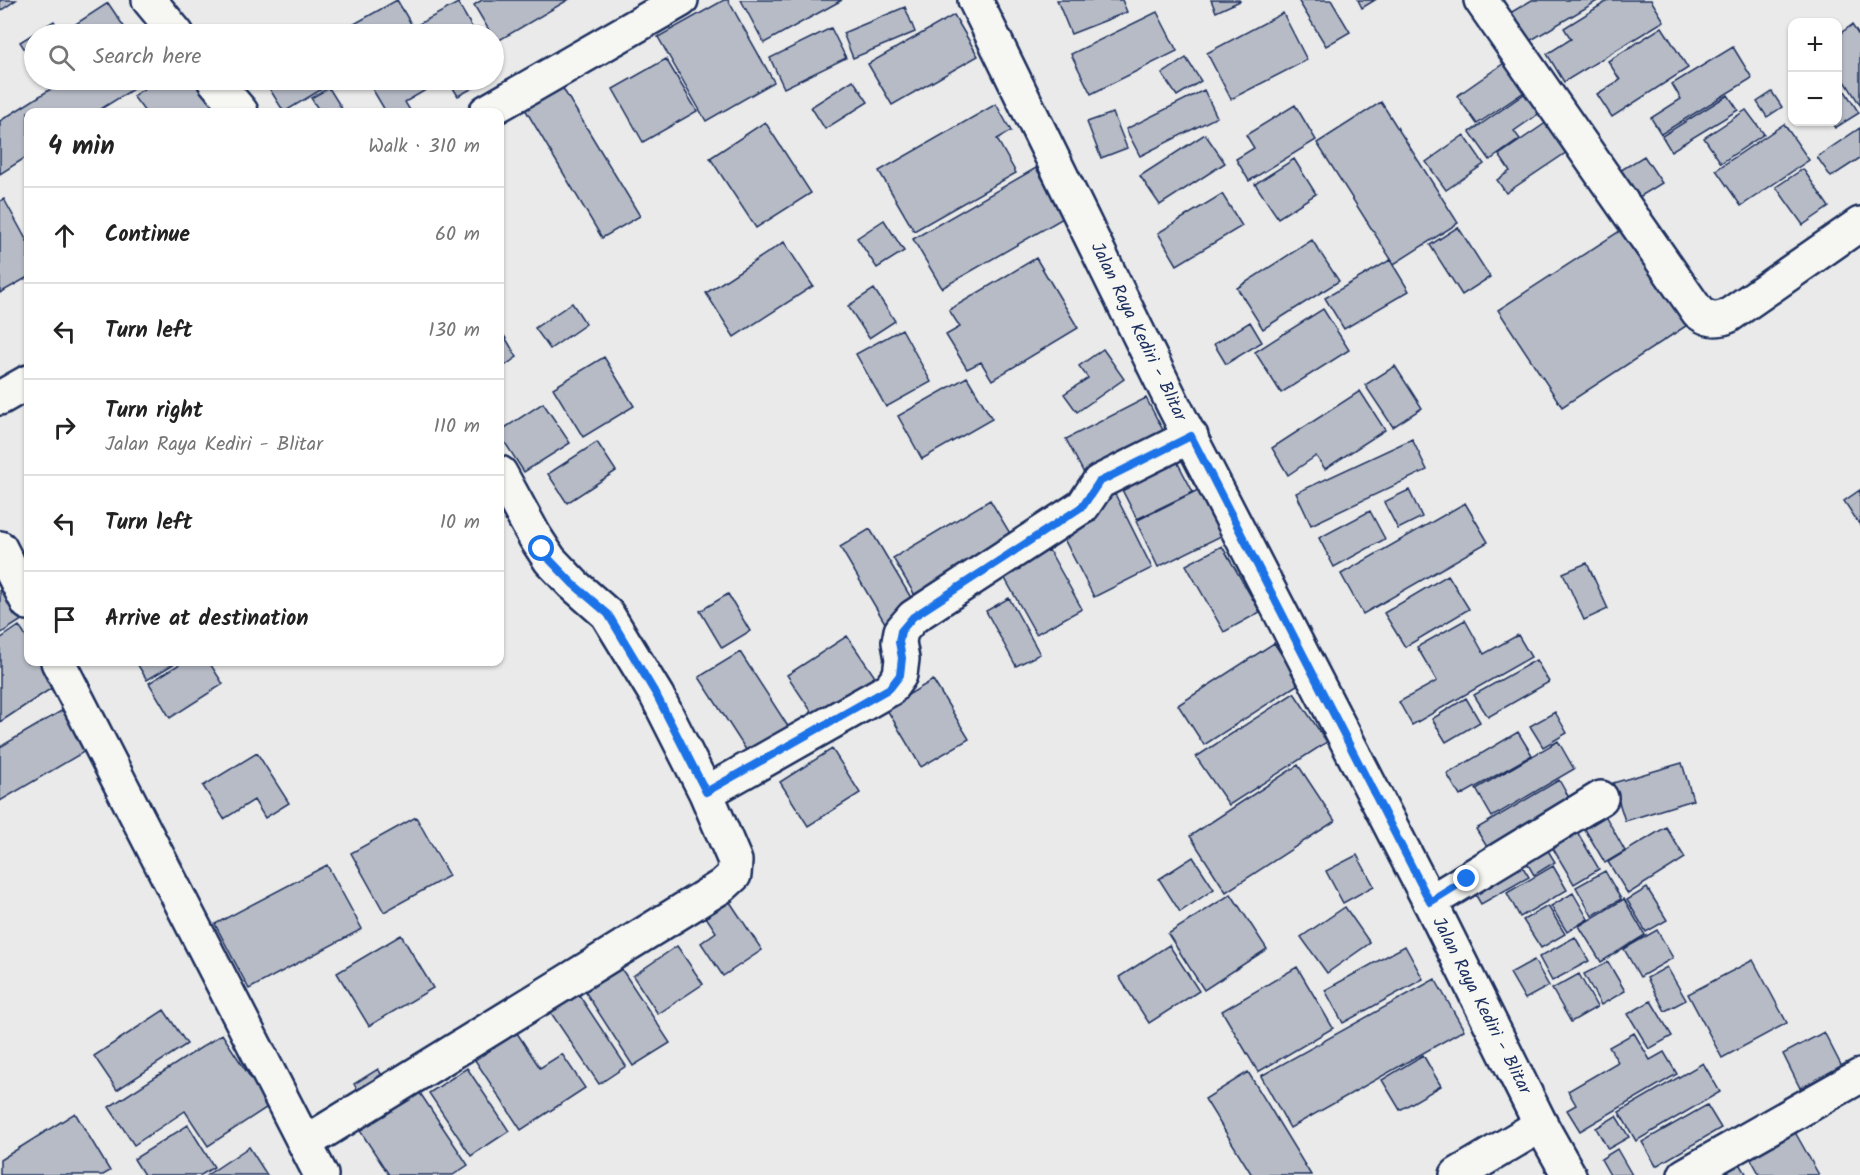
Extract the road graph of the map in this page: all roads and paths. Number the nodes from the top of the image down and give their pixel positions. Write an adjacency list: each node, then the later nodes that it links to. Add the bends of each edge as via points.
1 (149, 0): 5 (street)
2 (681, 0): 8 (street)
3 (975, 0): 12 (street, Jalan Raya Kediri - Blitar)
4 (1482, 0): 9 (street, via 1698,312 1708,319 1728,316)
5 (169, 24)
6 (223, 90): 7 (street)
7 (238, 108)
8 (493, 108)
9 (1860, 224)
10 (24, 384): 11 (street)
11 (0, 398)
12 (1191, 436): 17 (street, via 1099,482 1083,506 913,617 901,631 900,675 890,688); 19 (street, Jalan Raya Kediri - Blitar)
13 (504, 480): 17 (street, via 550,560 608,614 657,696)
14 (0, 548): 15 (street)
15 (24, 595)
16 (60, 666): 22 (street)
17 (706, 792): 22 (street, via 735,861 734,875 722,886)
18 (1600, 798): 19 (street)
19 (1430, 902): 21 (street, Jalan Raya Kediri - Blitar)
20 (1860, 1076): 26 (street)
21 (1541, 1125): 24 (street); 25 (street, Jalan Raya Kediri - Blitar)
22 (305, 1143): 23 (street)
23 (321, 1175)
24 (1457, 1175)
25 (1569, 1175)
26 (1685, 1175)

